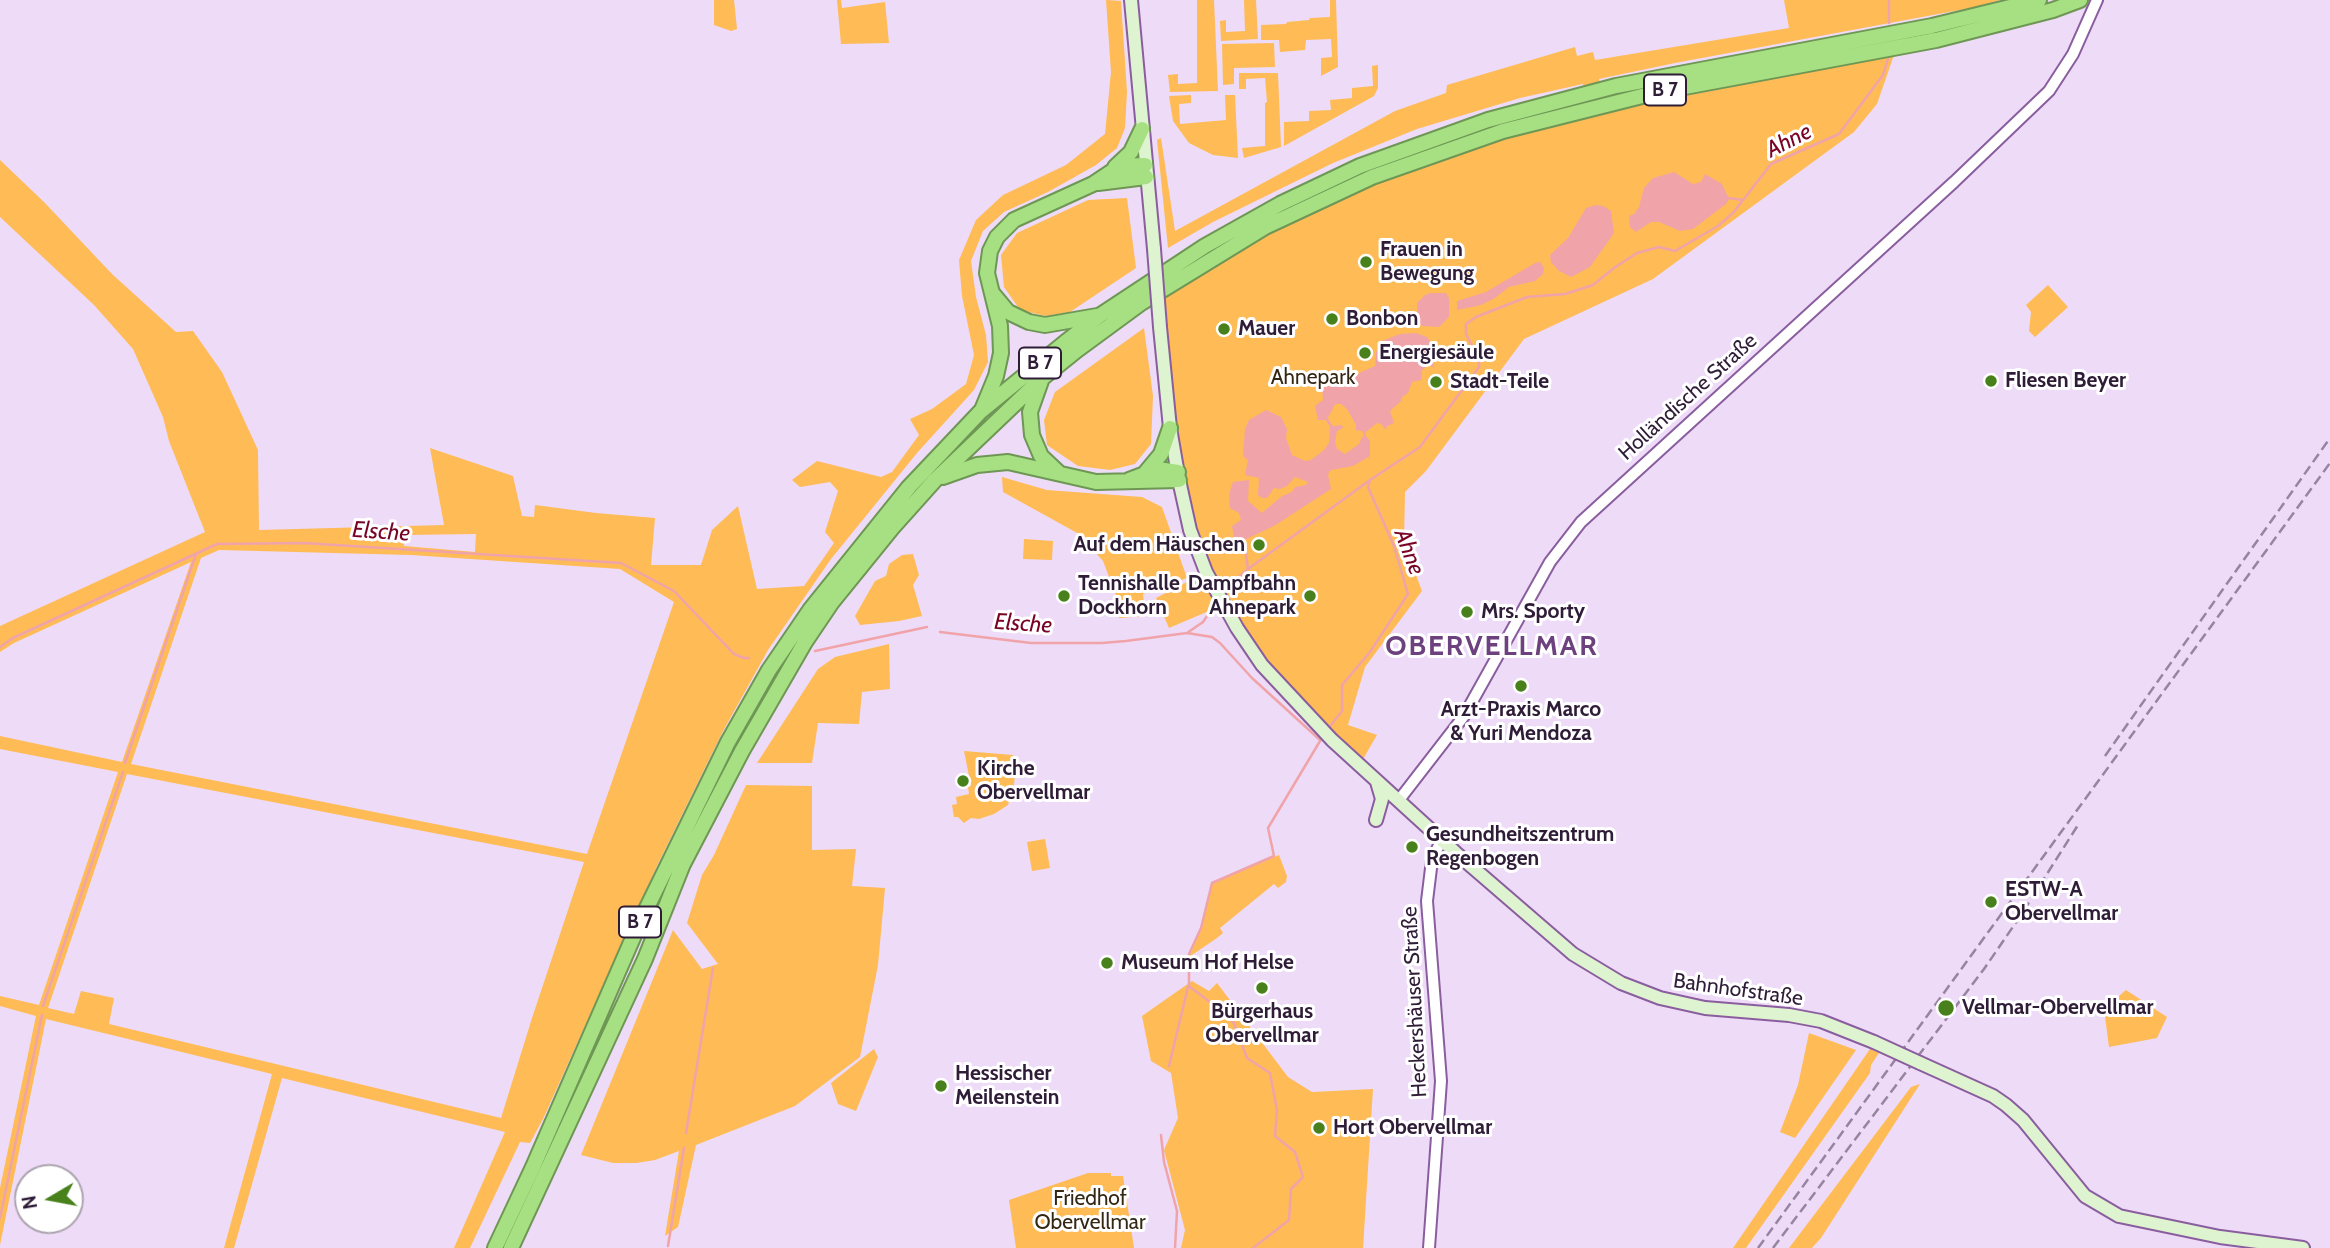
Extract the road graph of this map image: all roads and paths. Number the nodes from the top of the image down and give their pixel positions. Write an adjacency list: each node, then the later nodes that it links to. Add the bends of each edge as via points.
1 (1131, 0): 5 (main road, Bahnhofstraße)
2 (2039, 0): 10 (highway, B 7, via 1932,26 1616,86 1488,120 1348,171 1238,226)
3 (2080, 0): 11 (highway, B 7, via 1936,40 1645,95 1503,131 1372,177 1223,251 1141,303)
4 (2097, 0): 20 (street, Holländische Straße, via 2073,54 2049,91 1581,522 1550,562 1464,716)
5 (1142, 129): 6 (main road, Bahnhofstraße); 7 (highway, via 1130,152)
6 (1146, 171): 7 (highway, via 1120,166); 8 (highway); 13 (main road, Bahnhofstraße, bridge)
7 (1106, 175): 8 (highway)
8 (1093, 184): 9 (highway, via 1021,216 1002,230 988,258)
9 (990, 288): 10 (highway, via 1007,312 1029,323); 12 (highway, via 1001,353)
10 (1099, 316): 12 (highway, B 7)
11 (1041, 379): 15 (highway, via 1030,412 1031,435 1046,462); 17 (highway, B 7)
12 (981, 411): 23 (highway, B 7, via 861,544 810,610 748,706 639,924)
13 (1170, 428): 14 (highway, via 1161,454); 16 (main road, Bahnhofstraße)
14 (1146, 473): 16 (highway, via 1164,468); 18 (highway)
15 (1065, 476): 17 (highway, via 999,462); 18 (highway, via 1096,482)
16 (1178, 476): 18 (highway); 19 (main road, Bahnhofstraße, via 1190,530 1206,572 1262,665)
17 (935, 480): 24 (highway, B 7, via 832,603 742,751 684,864)
18 (1128, 481)
19 (1377, 782): 20 (main road, Bahnhofstraße); 21 (main road, via 1382,799)
20 (1399, 800): 22 (main road, Bahnhofstraße)
21 (1376, 820)
22 (1442, 839): 25 (street, Heckershäuser Straße, via 1432,860 1427,901 1441,1081); 26 (main road, Bahnhofstraße, bridge, via 1573,954 1620,983 1705,1008 1821,1021 2006,1105 2085,1196 2119,1216)
23 (495, 1248)
24 (511, 1248)
25 (1429, 1248)
26 (2303, 1248)

